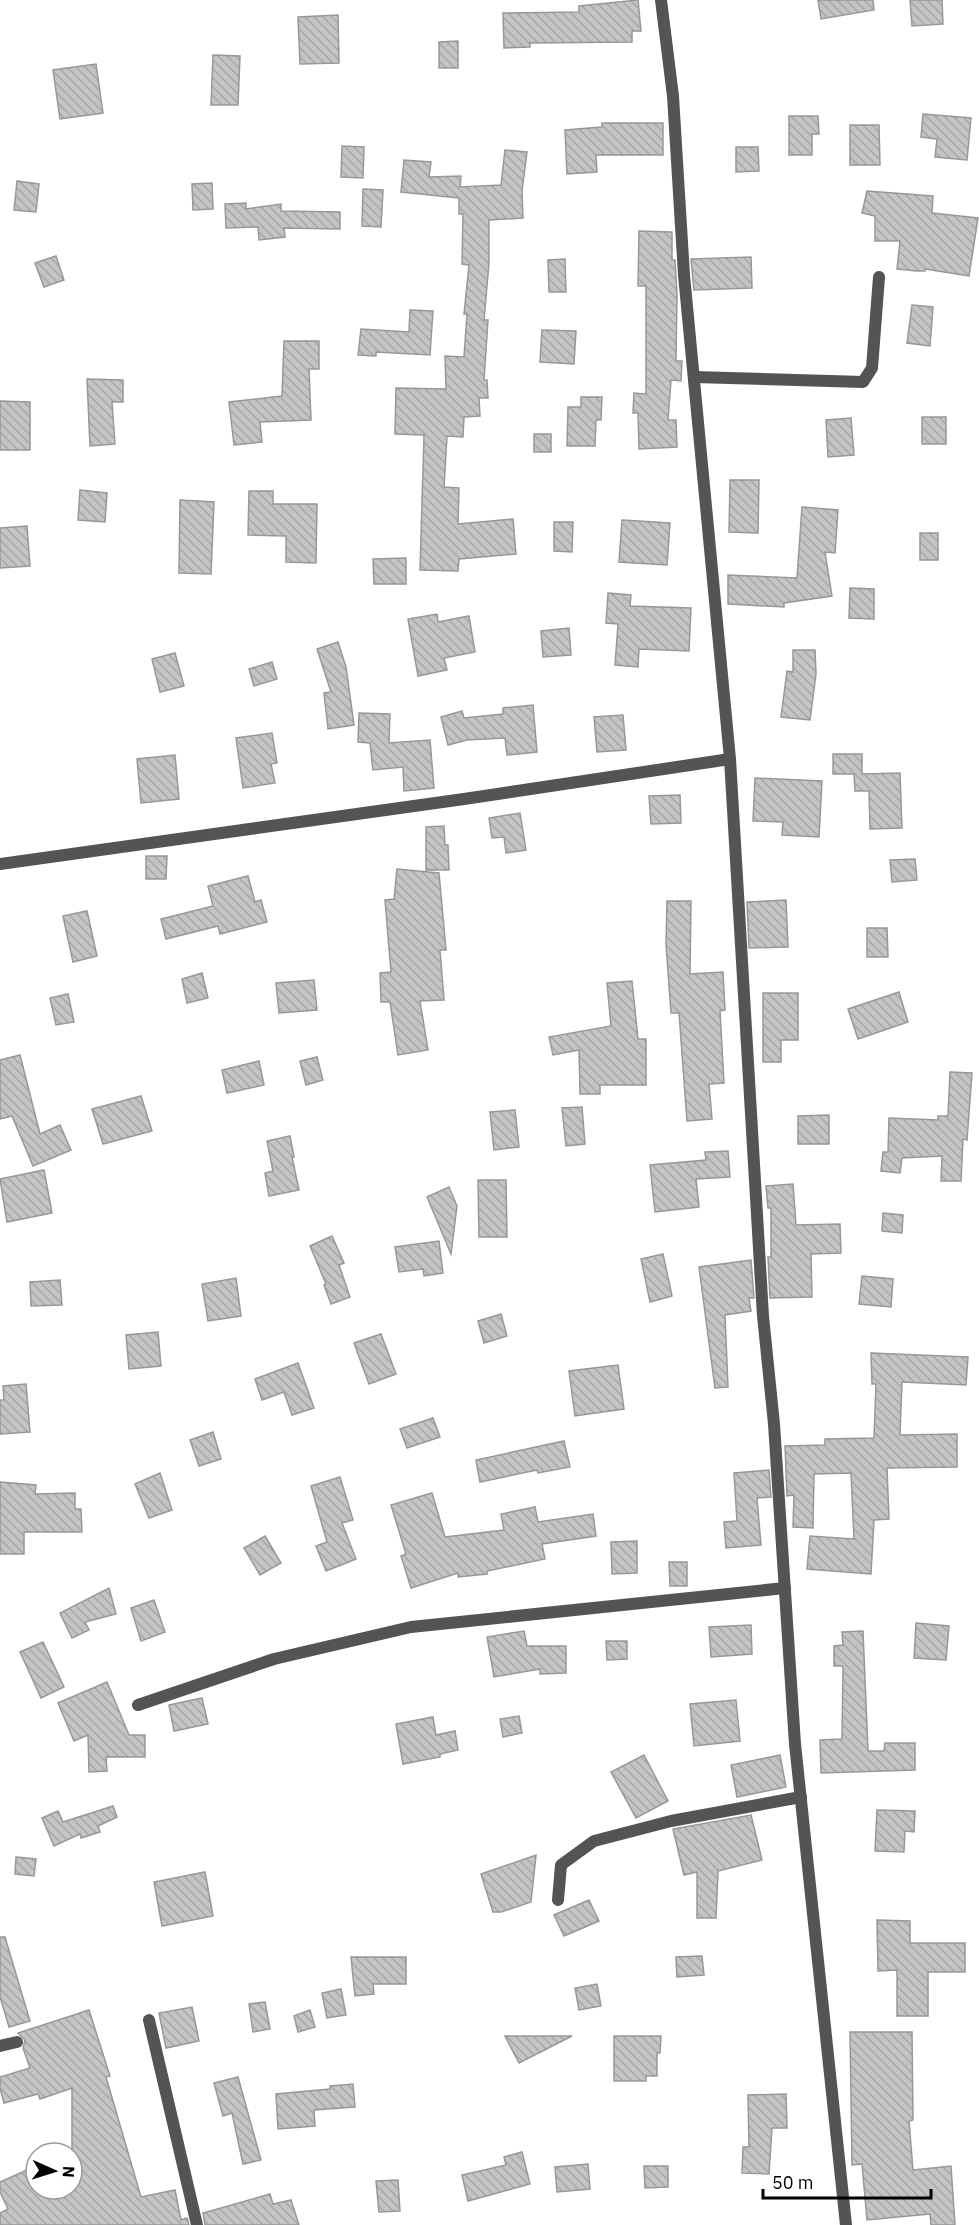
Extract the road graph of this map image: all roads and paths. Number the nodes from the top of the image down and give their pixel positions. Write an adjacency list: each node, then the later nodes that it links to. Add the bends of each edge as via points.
1 (661, 0): 3 (street, via 673,96)
2 (879, 277): 3 (street, via 872,368 863,382)
3 (694, 376): 4 (street)
4 (730, 759): 5 (street); 6 (street, via 763,1316)
5 (0, 864)
6 (785, 1588): 7 (street, via 411,1627 274,1659); 8 (street)
7 (138, 1705)
8 (801, 1797): 9 (street, via 671,1821 594,1841 561,1865); 14 (street)
9 (558, 1900)
10 (149, 2020): 13 (street)
11 (17, 2042): 12 (street)
12 (0, 2046)
13 (197, 2225)
14 (846, 2225)

